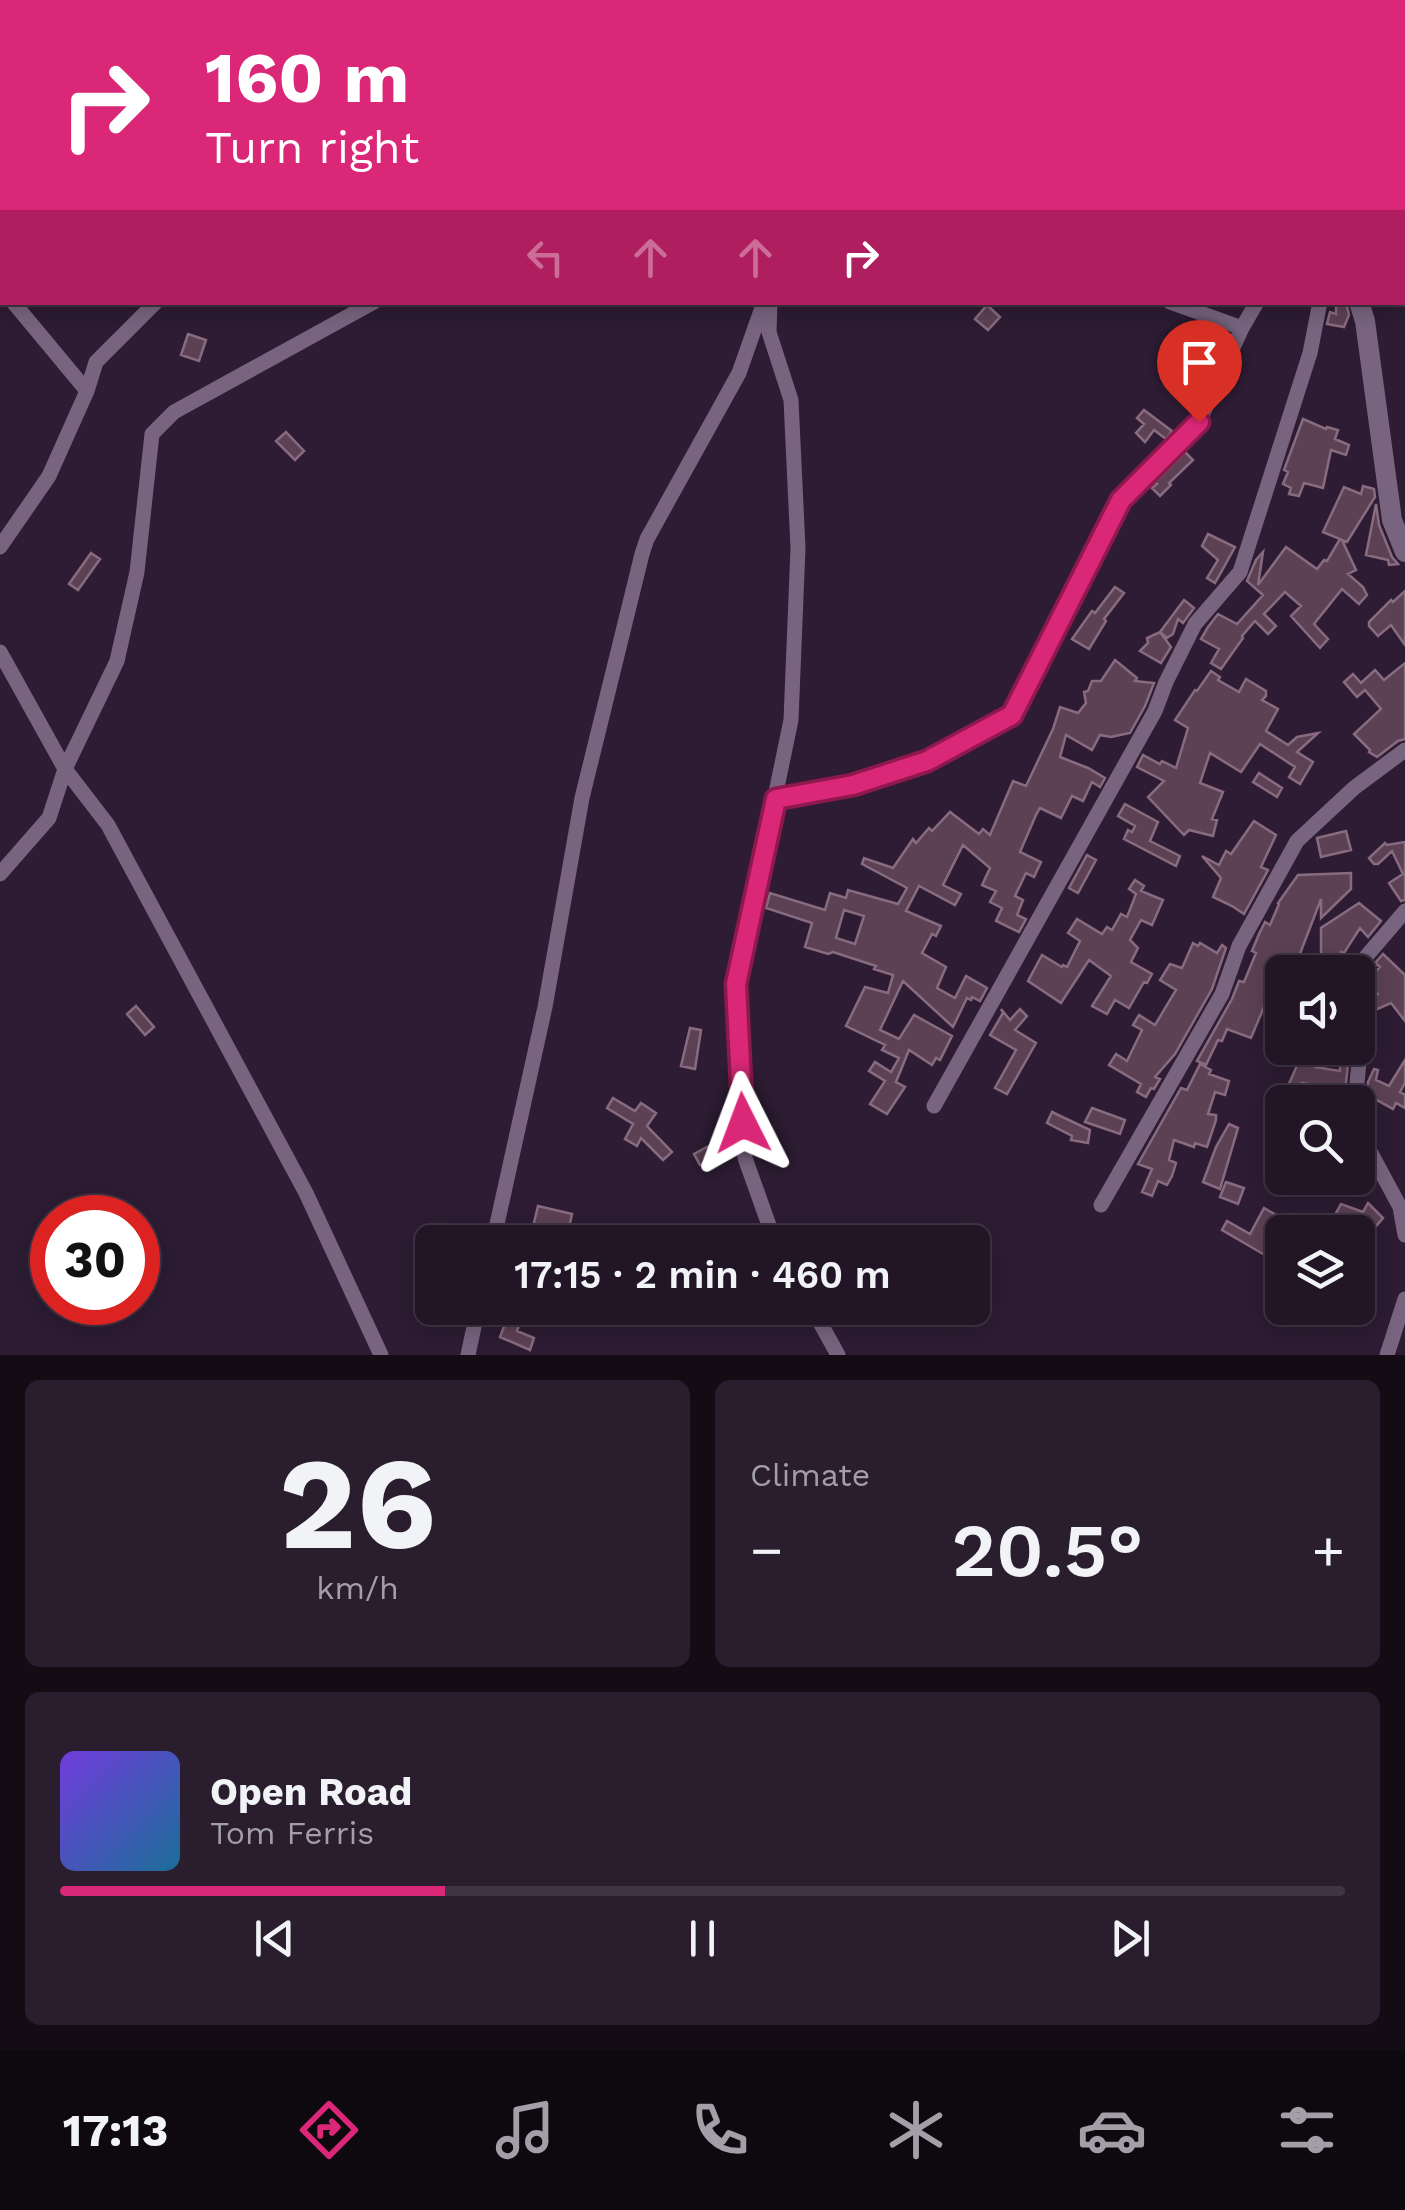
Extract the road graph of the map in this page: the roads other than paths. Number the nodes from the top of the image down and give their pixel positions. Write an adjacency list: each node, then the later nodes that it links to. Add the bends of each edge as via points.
1 (15, 305): 11 (street)
2 (153, 305): 11 (street, via 96,362)
3 (369, 305): 16 (street, via 174,412 152,434 137,572 117,660)
4 (766, 305): 24 (street, via 738,373 642,554 582,798)
5 (767, 305): 17 (street, via 791,400 798,548 791,720)
6 (1178, 305): 10 (street)
7 (1255, 305): 10 (street)
8 (1319, 305): 21 (street, via 1240,572 1195,624 1155,712)
9 (1360, 305): 13 (street, via 1392,520)
10 (1242, 328): 17 (street, via 1199,422 1121,500 1012,715 927,761 853,785)
11 (87, 391): 12 (street, via 50,476)
12 (0, 547)
13 (1405, 552)
14 (0, 652): 16 (street)
15 (1405, 750): 23 (street, via 1297,840 1239,946 1222,994)
16 (64, 769): 18 (street, via 48,818); 30 (street, via 118,842 306,1193)
17 (776, 799): 25 (street, via 736,984 745,1158)
18 (0, 874)
19 (1405, 911): 20 (street, via 1358,966 1363,1023)
20 (1357, 1085)
21 (934, 1106)
22 (1375, 1161): 26 (street, via 1400,1207)
23 (1101, 1205)
24 (497, 1225)
25 (769, 1225)
26 (1405, 1235)
27 (1405, 1299): 33 (street)
28 (474, 1325): 31 (street)
29 (821, 1325): 32 (street)
30 (381, 1355)
31 (468, 1355)
32 (838, 1355)
33 (1388, 1355)

